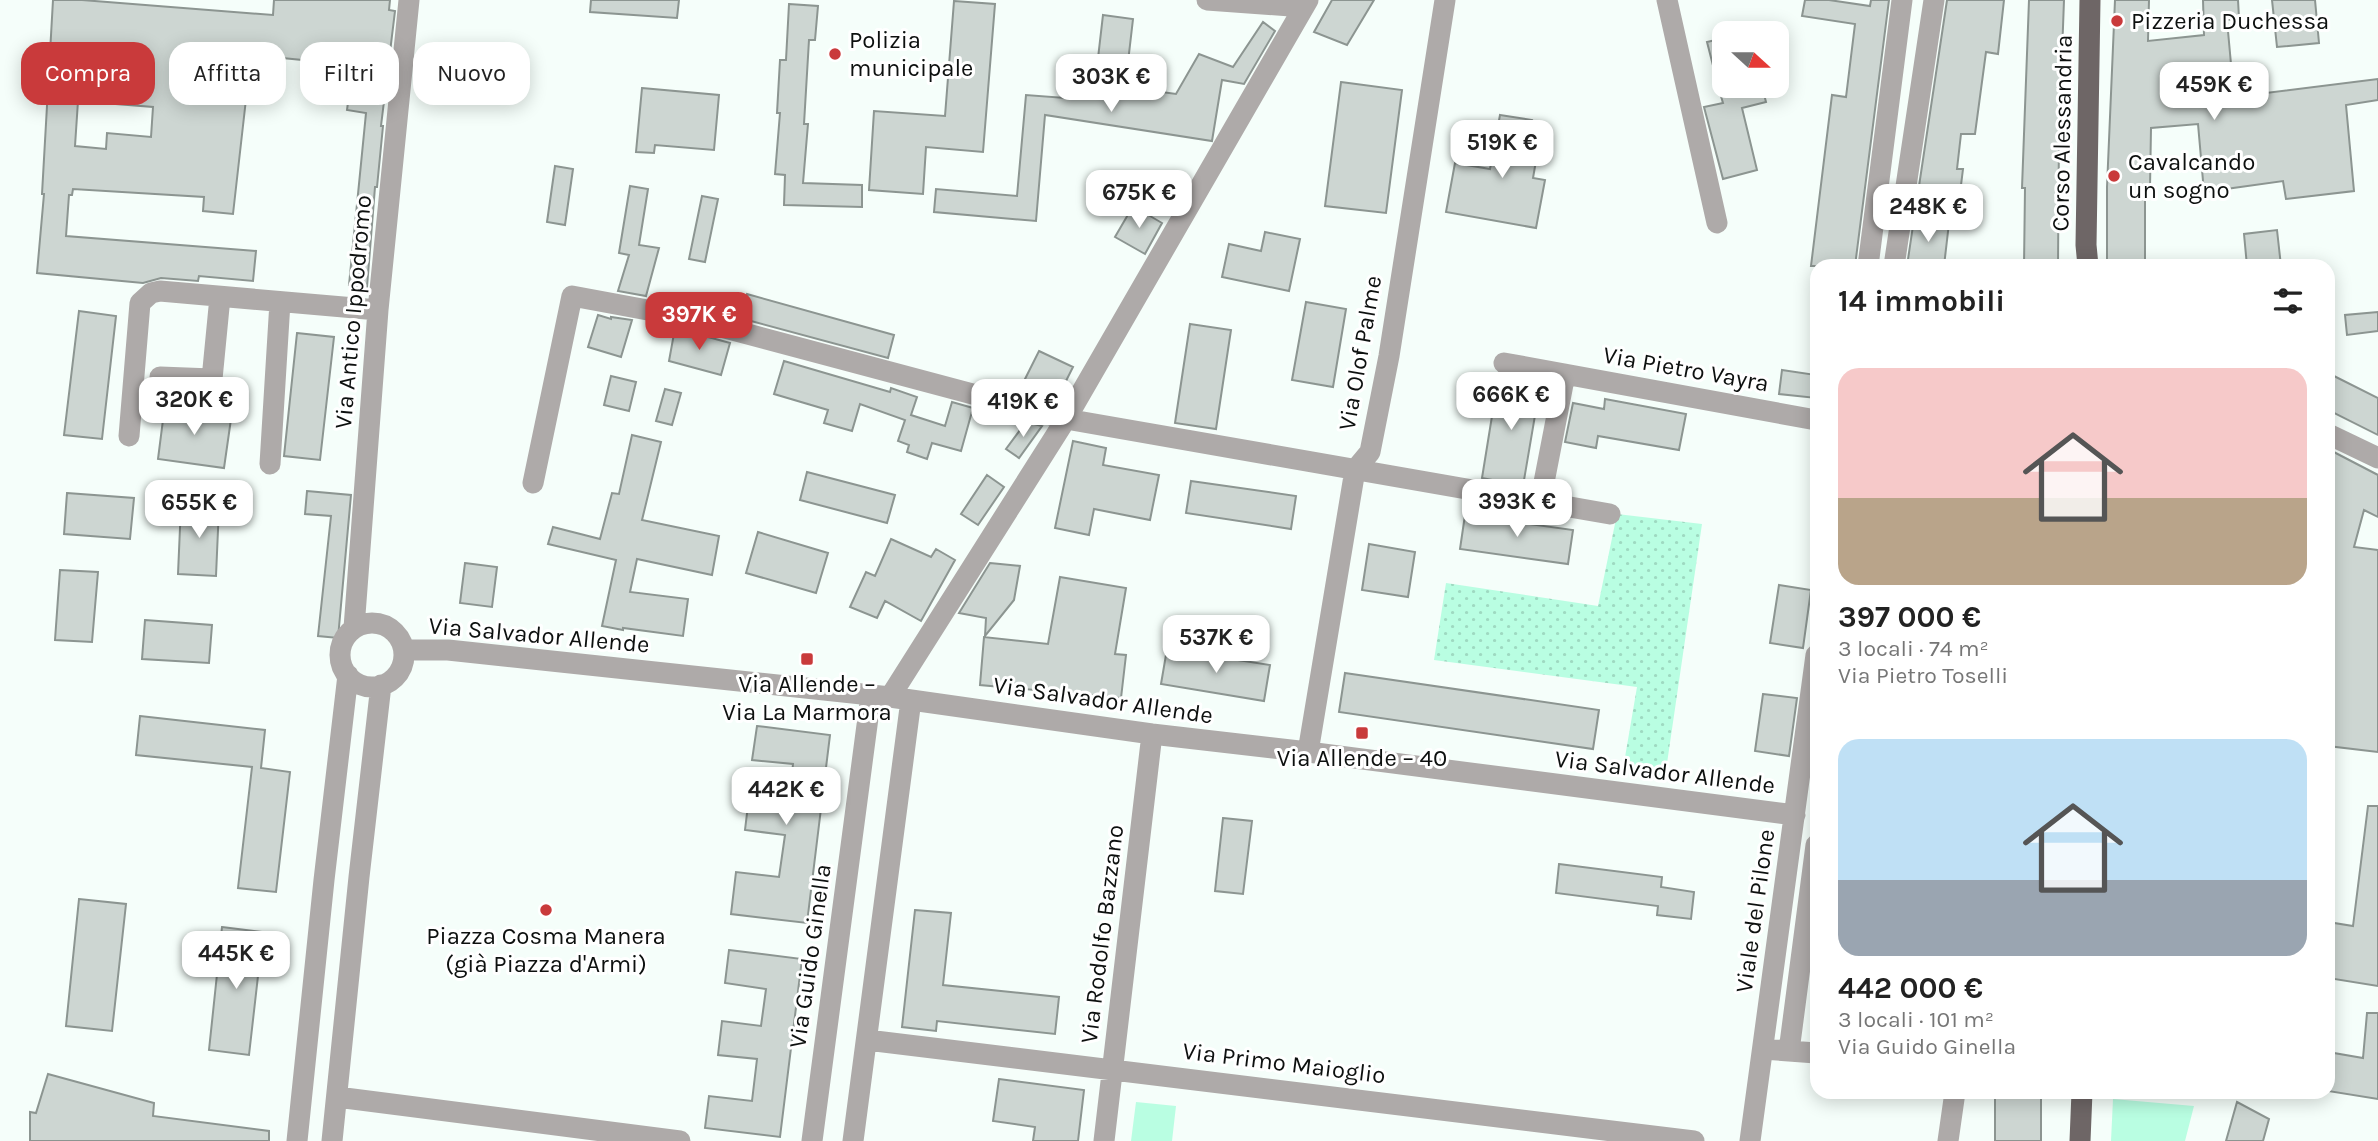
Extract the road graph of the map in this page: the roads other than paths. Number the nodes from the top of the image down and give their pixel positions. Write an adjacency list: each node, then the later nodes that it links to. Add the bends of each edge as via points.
1 (409, 0): 15 (street, Via Antico Ippodromo)
2 (1207, 0): 8 (street)
3 (1445, 0): 25 (street, Via Olof Palme, via 1389,356 1370,452)
4 (1667, 0): 9 (street)
5 (1902, 0): 10 (street)
6 (1934, 0): 11 (street)
7 (2090, 0): 12 (main road, Corso Alessandria)
8 (1306, 3): 20 (street)
9 (1717, 223)
10 (1869, 259)
11 (1895, 259)
12 (2087, 259)
13 (220, 296): 14 (street); 18 (street, via 212,379); 21 (street, via 160,291 140,303)
14 (280, 302): 15 (street); 24 (street)
15 (378, 310): 29 (street, Via Antico Ippodromo)
16 (1504, 363): 17 (street, Via Pietro Vayra)
17 (1565, 374): 19 (street, Via Pietro Vayra); 27 (street)
18 (160, 377)
19 (1810, 418)
20 (1066, 419): 25 (street); 26 (street, via 680,316 572,296); 33 (street)
21 (128, 436)
22 (2335, 436): 23 (street)
23 (2378, 458)
24 (270, 464)
25 (1355, 470): 27 (street); 36 (street, Via Olof Palme)
26 (533, 483)
27 (1540, 503): 28 (street)
28 (1610, 514)
29 (354, 628): 30 (street, via 371,623 389,627); 31 (street, via 342,645 342,666)
30 (404, 650): 32 (street, via 401,668); 33 (street, Via Salvador Allende, via 449,650)
31 (348, 675): 32 (street, via 363,685); 40 (street)
32 (382, 685): 42 (street)
33 (891, 698): 35 (street, Via Salvador Allende); 39 (street); 53 (street, Via Guido Ginella)
34 (1810, 701): 37 (street, Viale del Pilone)
35 (1152, 734): 36 (street, Via Salvador Allende); 45 (street, Via Rodolfo Bazzano)
36 (1308, 752): 37 (street, Via Salvador Allende)
37 (1795, 815): 41 (street, Viale del Pilone)
38 (1810, 891): 43 (street)
39 (867, 1040): 45 (street, Via Primo Maioglio); 54 (street)
40 (308, 1047): 42 (street); 50 (street)
41 (1763, 1049): 43 (street); 57 (street, Viale del Pilone)
42 (342, 1050): 46 (street)
43 (1789, 1051): 44 (street)
44 (1810, 1053)
45 (1113, 1069): 55 (street, Via Rodolfo Bazzano); 56 (street, Via Primo Maioglio)
46 (337, 1097): 49 (street); 51 (street)
47 (1954, 1099): 58 (street)
48 (2082, 1099): 59 (main road)
49 (632, 1138): 52 (street)
50 (297, 1141)
51 (332, 1141)
52 (680, 1141)
53 (812, 1141)
54 (853, 1141)
55 (1104, 1141)
56 (1694, 1141)
57 (1750, 1141)
58 (1948, 1141)
59 (2080, 1141)

